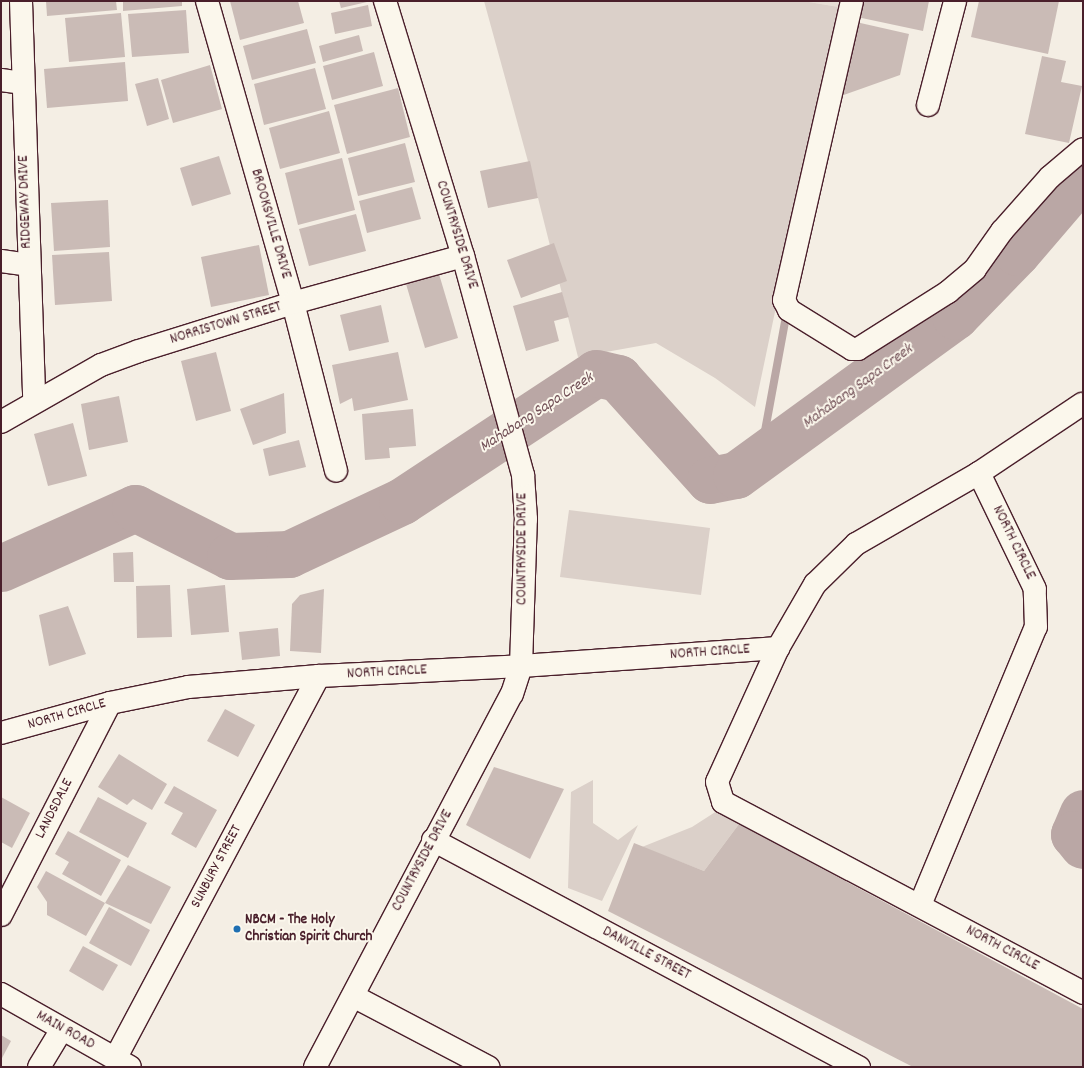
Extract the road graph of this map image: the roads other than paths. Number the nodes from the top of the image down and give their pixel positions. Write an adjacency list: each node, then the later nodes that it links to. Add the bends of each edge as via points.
1 (21, 1): 6 (street, RIDGEWAY DRIVE)
2 (207, 1): 12 (street, BROOKSVILLE DRIVE)
3 (385, 1): 9 (street, COUNTRYSIDE DRIVE)
4 (852, 1): 8 (street, via 784,300 789,310 852,349 858,349 948,292 976,269 1002,231 1050,177)
5 (955, 1): 7 (street)
6 (11, 81): 11 (street, RIDGEWAY DRIVE)
7 (928, 105)
8 (1083, 149)
9 (463, 256): 12 (street, NORRISTOWN STREET); 19 (street, COUNTRYSIDE DRIVE, via 523,475 526,519)
10 (1, 261): 11 (street)
11 (29, 266): 13 (street, RIDGEWAY DRIVE)
12 (293, 303): 13 (street, NORRISTOWN STREET, via 101,365); 16 (street, BROOKSVILLE DRIVE)
13 (34, 402): 15 (street, NORRISTOWN STREET)
14 (1082, 404): 17 (street, NORTH CIRCLE)
15 (1, 422)
16 (336, 470)
17 (979, 473): 18 (street, NORTH CIRCLE, via 856,544 815,584); 24 (street, NORTH CIRCLE, via 1035,589 1036,627)
18 (778, 648): 19 (street, NORTH CIRCLE); 24 (street, NORTH CIRCLE, via 717,782 723,802)
19 (521, 666): 20 (street, NORTH CIRCLE); 23 (street, COUNTRYSIDE DRIVE, via 512,694)
20 (319, 676): 21 (street, NORTH CIRCLE, via 188,687); 30 (street, SUNBURY STREET)
21 (110, 702): 22 (street, NORTH CIRCLE); 25 (street, LANDSDALE)
22 (1, 733)
23 (433, 840): 28 (street, COUNTRYSIDE DRIVE); 34 (street, DANVILLE STREET)
24 (920, 905): 26 (street, NORTH CIRCLE)
25 (1, 915)
26 (1083, 993)
27 (1, 994): 29 (street, MAIN ROAD)
28 (353, 996): 32 (street, COUNTRYSIDE DRIVE); 33 (street)
29 (62, 1029): 30 (street, MAIN ROAD); 31 (street)
30 (123, 1063)
31 (39, 1067)
32 (315, 1067)
33 (488, 1067)
34 (858, 1067)

